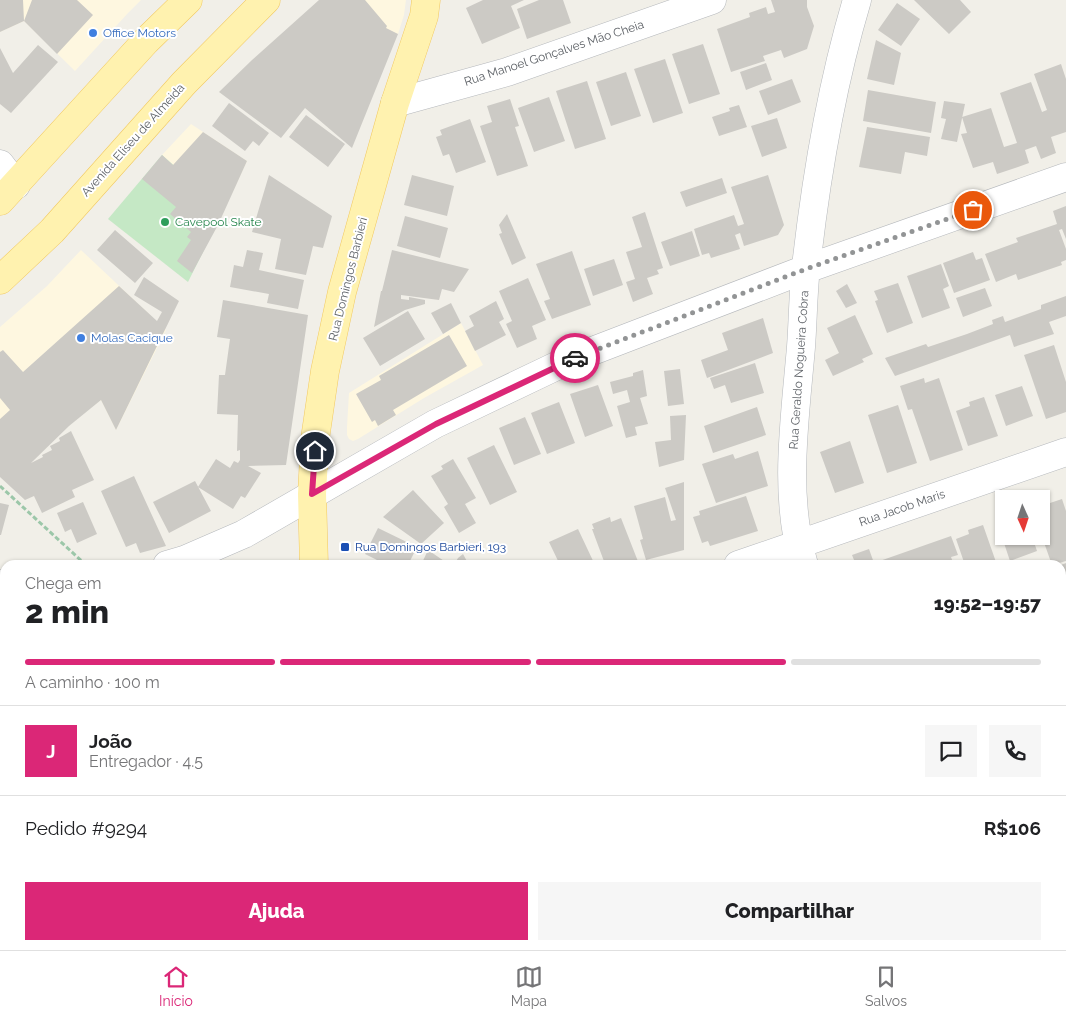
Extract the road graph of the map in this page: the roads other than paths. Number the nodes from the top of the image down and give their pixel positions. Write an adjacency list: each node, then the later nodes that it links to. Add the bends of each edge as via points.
1 (188, 0): 8 (main road)
2 (266, 0): 10 (main road, Avenida Eliseu de Almeida, via 184,84 52,231)
3 (426, 0): 6 (main road, Rua Domingos Barbieri, via 424,16)
4 (712, 0): 6 (street, Rua Manoel Gonçalves Mão Cheia, via 507,72)
5 (857, 0): 9 (street, Rua Geraldo Nogueira Cobra, via 822,152)
6 (395, 103): 12 (main road, Rua Domingos Barbieri, via 342,292 325,370 315,439)
7 (1066, 177): 9 (street)
8 (5, 183)
9 (806, 269): 12 (street, via 569,360 436,424); 13 (street, Rua Geraldo Nogueira Cobra, via 792,443 792,489)
10 (0, 280)
11 (1066, 452): 13 (street, Rua Jacob Maris)
12 (312, 494): 14 (street, via 244,534); 15 (main road, Rua Domingos Barbieri)
13 (801, 554): 16 (street, Rua Jacob Maris)
14 (184, 560)
15 (314, 560)
16 (767, 560)

